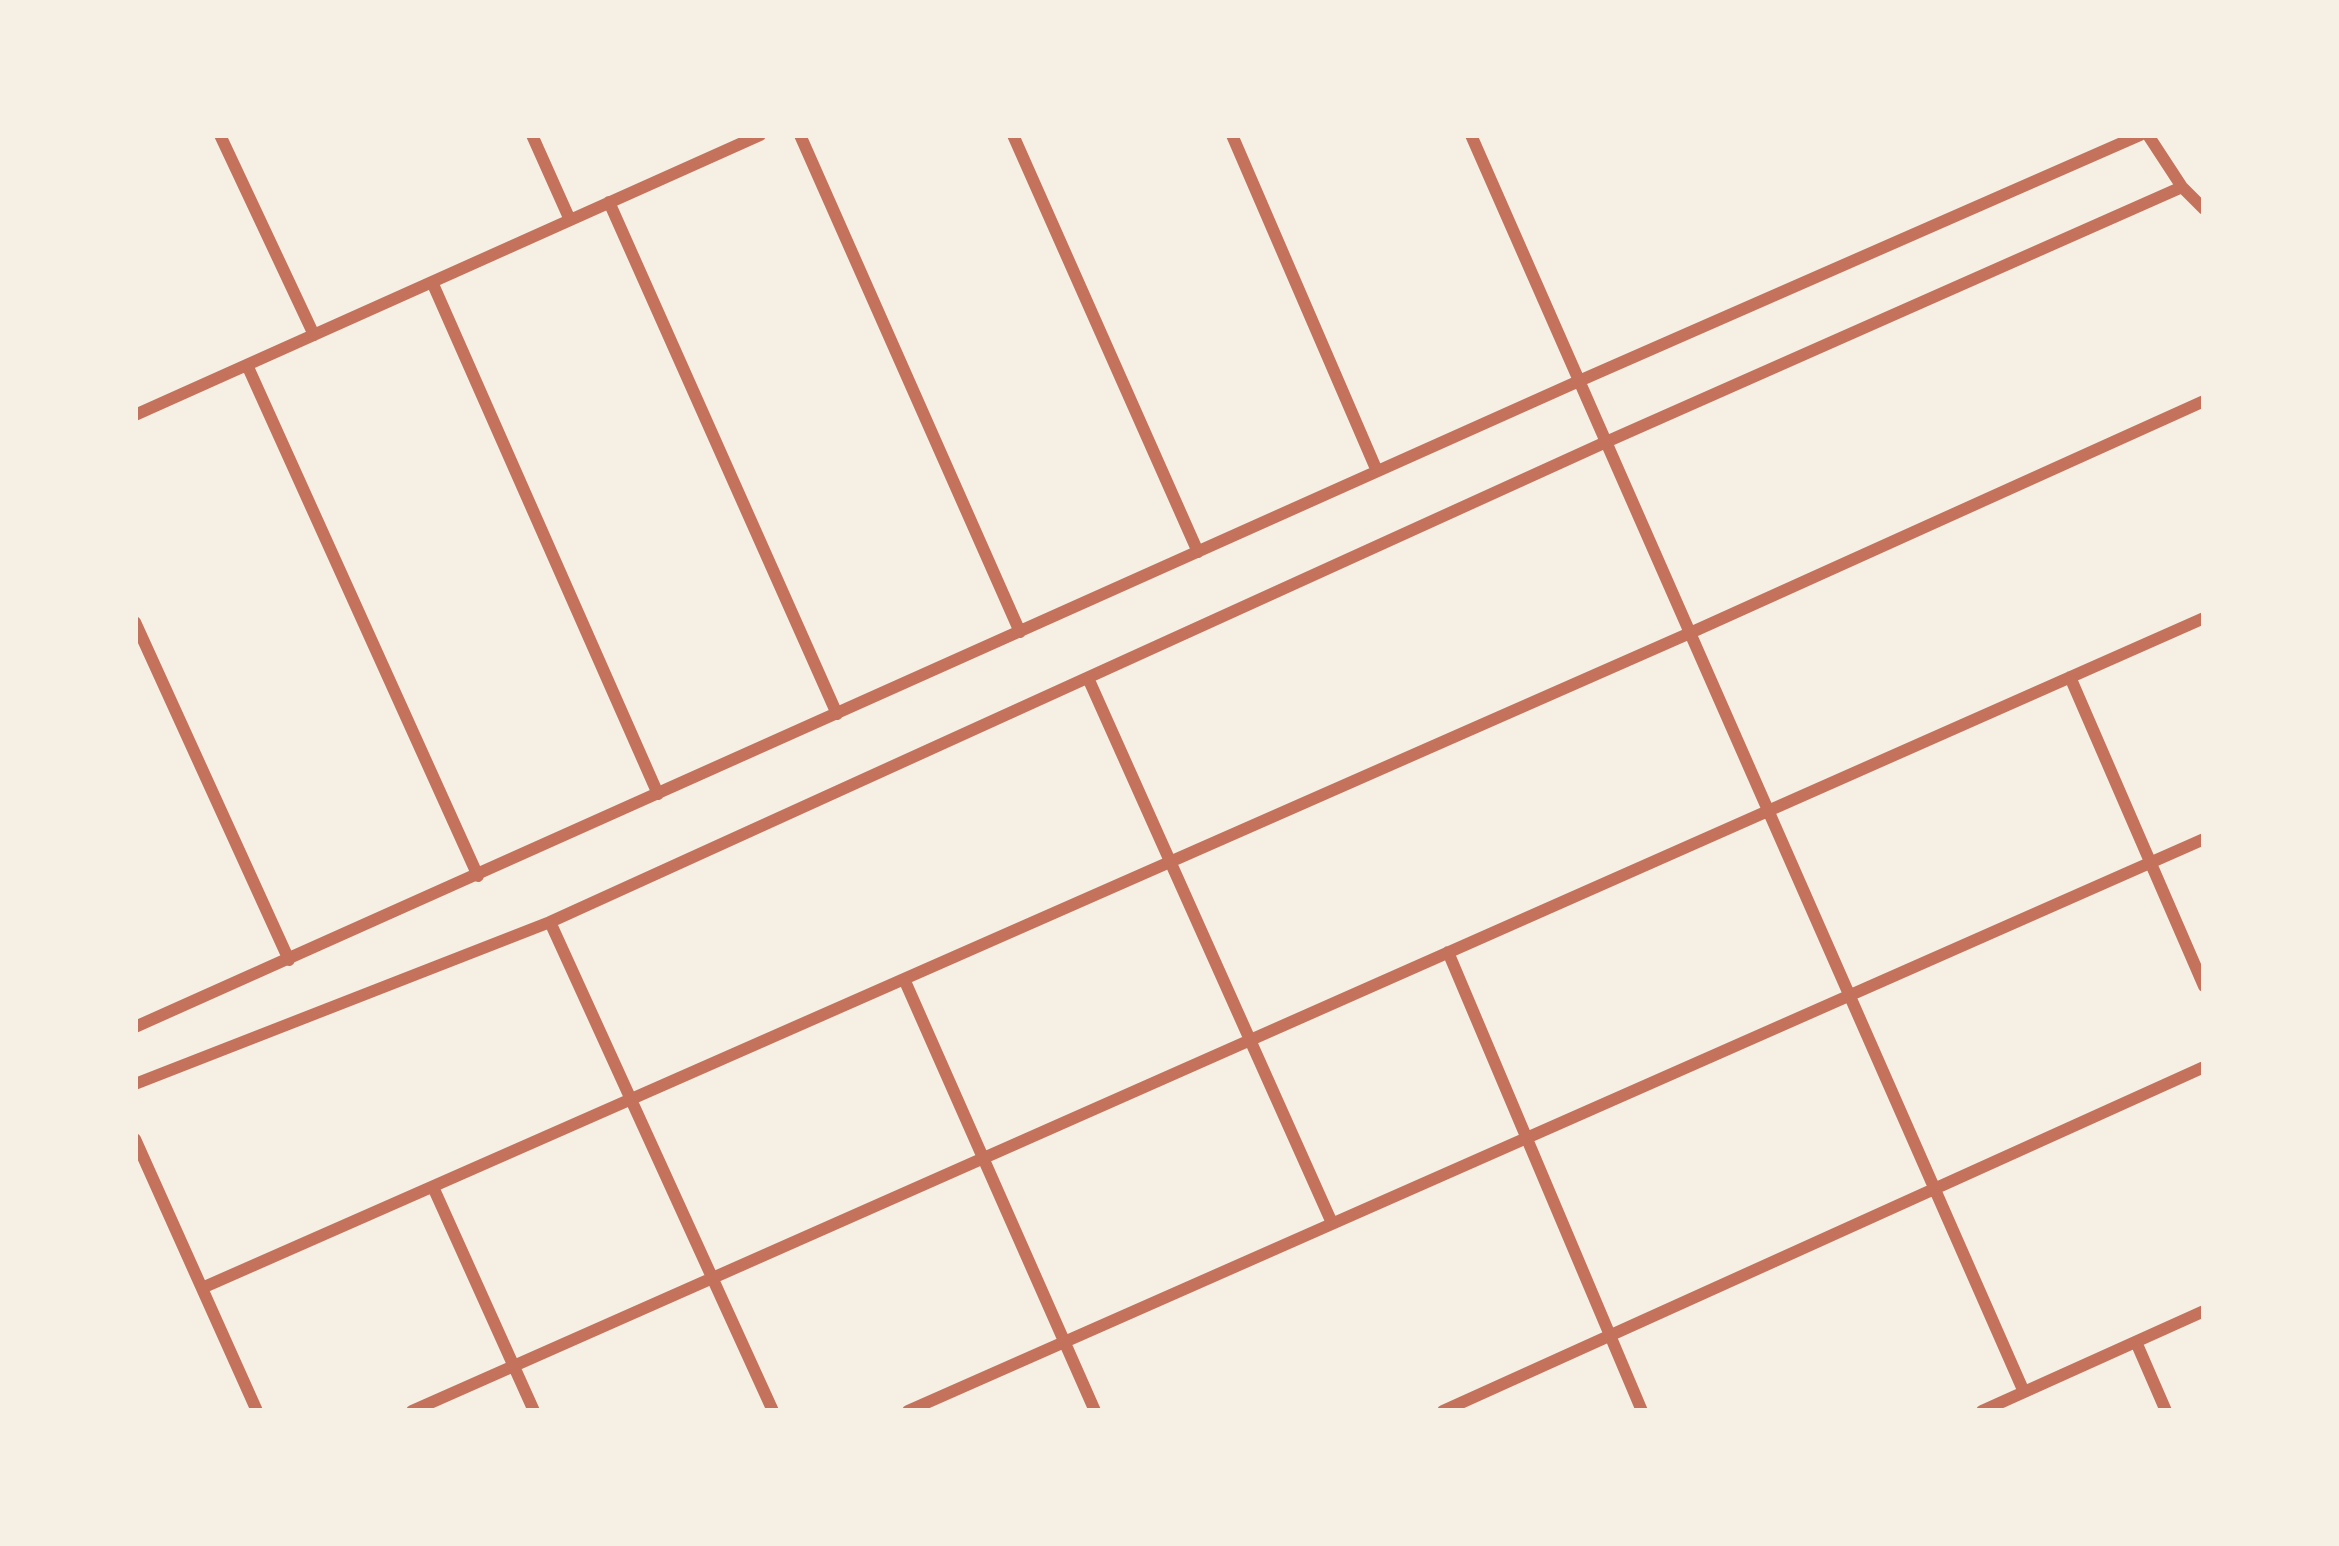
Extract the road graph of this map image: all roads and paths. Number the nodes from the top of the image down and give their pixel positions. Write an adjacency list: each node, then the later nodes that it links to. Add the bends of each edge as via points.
1 (532, 135): 12 (street)
2 (760, 135): 10 (street)
3 (800, 135): 24 (street)
4 (1012, 135): 21 (street)
5 (1232, 135): 20 (street)
6 (1471, 135): 16 (street)
7 (2145, 135): 9 (street); 16 (street)
8 (224, 136): 14 (street)
9 (2182, 187): 11 (street); 19 (street)
10 (609, 202): 12 (street); 28 (street)
11 (2204, 209)
12 (570, 220): 13 (street)
13 (433, 282): 14 (street); 29 (street)
14 (314, 335): 15 (street)
15 (247, 364): 18 (street); 34 (street)
16 (1579, 381): 19 (street); 20 (street)
17 (2204, 401): 25 (street)
18 (135, 415)
19 (1606, 442): 25 (street); 27 (street)
20 (1377, 471): 21 (street)
21 (1198, 552): 24 (street)
22 (2204, 618): 26 (street)
23 (135, 622): 37 (street)
24 (1020, 632): 28 (street)
25 (1690, 633): 30 (street); 32 (street)
26 (2070, 677): 30 (street); 33 (street)
27 (1088, 678): 32 (street); 35 (street)
28 (836, 714): 29 (street)
29 (658, 794): 34 (street)
30 (1768, 812): 36 (street); 40 (street)
31 (2204, 839): 33 (street)
32 (1170, 862): 38 (street); 42 (street)
33 (2152, 862): 39 (street); 40 (street)
34 (478, 876): 37 (street)
35 (550, 922): 44 (street); 45 (street)
36 (1448, 952): 42 (street); 47 (street)
37 (289, 960): 41 (street)
38 (904, 979): 45 (street); 48 (street)
39 (2204, 986)
40 (1850, 998): 47 (street); 50 (street)
41 (135, 1027)
42 (1250, 1040): 48 (street); 51 (street)
43 (2204, 1067): 50 (street)
44 (135, 1084)
45 (632, 1099): 49 (street); 52 (street)
46 (135, 1139): 53 (street)
47 (1527, 1139): 51 (street); 55 (street)
48 (982, 1157): 52 (street); 56 (street)
49 (433, 1186): 53 (street); 58 (street)
50 (1934, 1189): 55 (street); 59 (street)
51 (1332, 1223): 56 (street)
52 (713, 1276): 58 (street); 63 (street)
53 (202, 1288): 60 (street)
54 (2204, 1311): 57 (street)
55 (1610, 1335): 66 (street); 67 (street)
56 (1064, 1342): 64 (street); 65 (street)
57 (2136, 1342): 59 (street); 69 (street)
58 (513, 1366): 61 (street); 62 (street)
59 (2024, 1392): 68 (street)
60 (257, 1411)
61 (412, 1411)
62 (534, 1411)
63 (772, 1411)
64 (908, 1411)
65 (1095, 1411)
66 (1443, 1411)
67 (1642, 1411)
68 (1982, 1411)
69 (2166, 1411)

